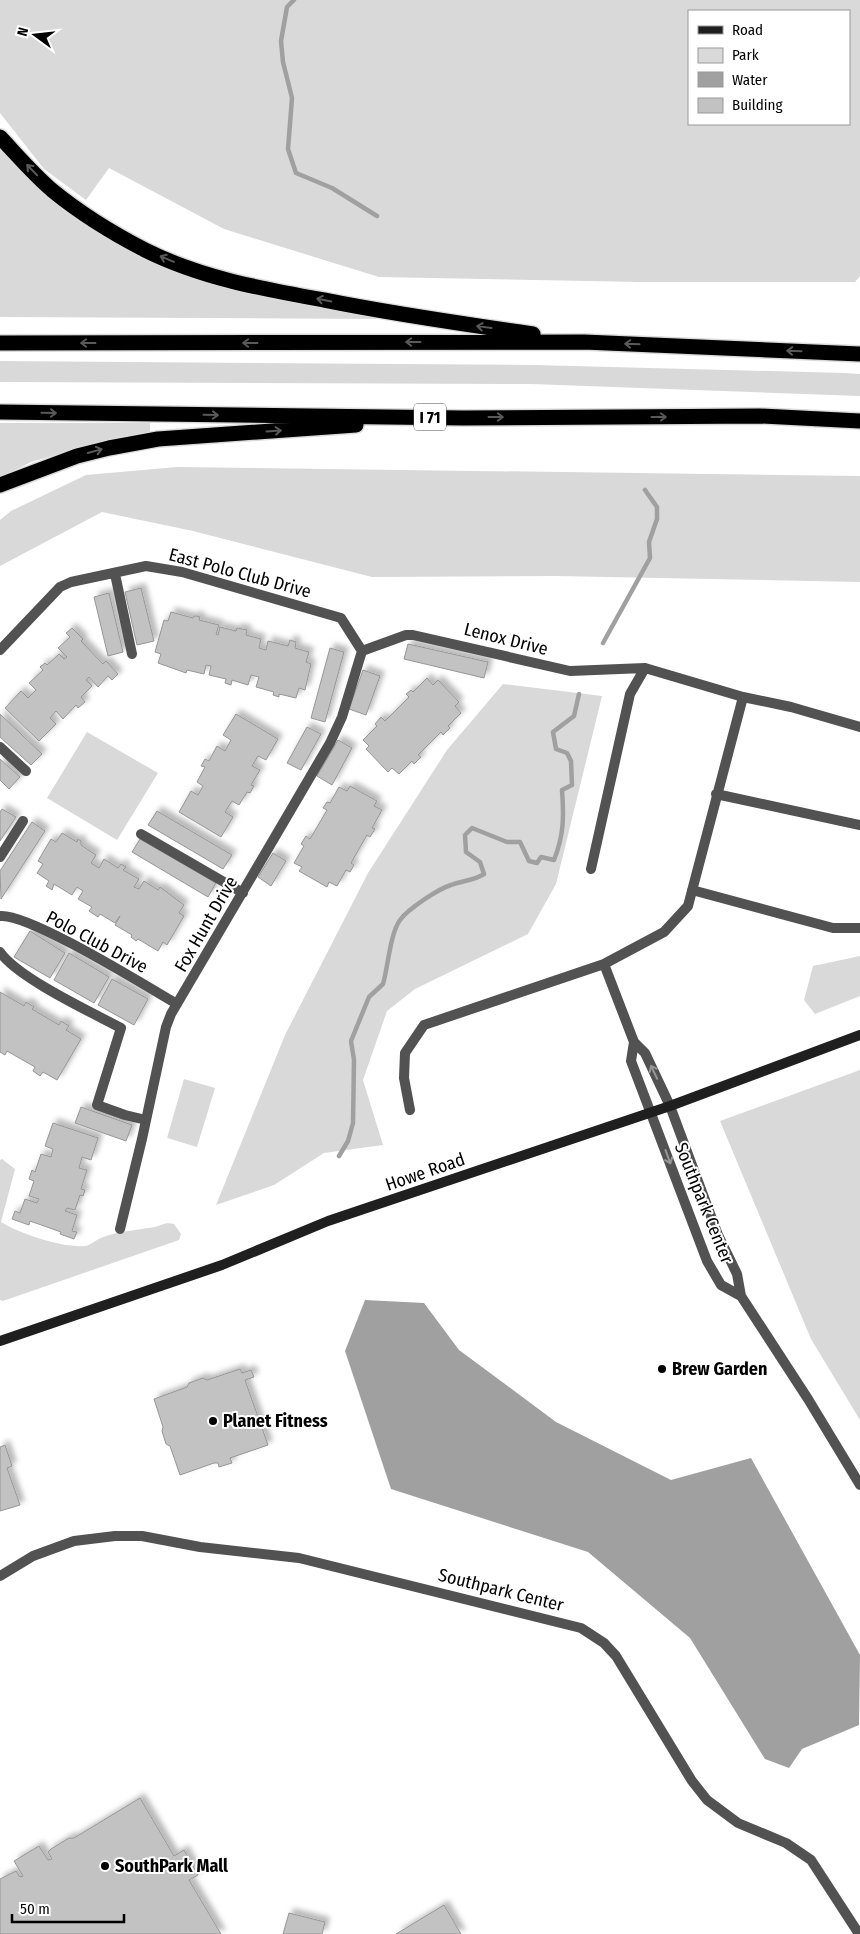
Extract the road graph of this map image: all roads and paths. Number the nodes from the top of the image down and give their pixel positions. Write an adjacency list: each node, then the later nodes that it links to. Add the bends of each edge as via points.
1 (0, 137): 2 (highway, one-way to 1, via 386,313 259,288 182,266 138,246 53,191)
2 (584, 342): 3 (highway, one-way to 3); 4 (highway, one-way to 2)
3 (0, 343)
4 (860, 354)
5 (0, 412): 6 (highway, I 71, one-way to 6)
6 (463, 418): 7 (highway, I 71, one-way to 7, via 760,416); 8 (highway, one-way to 6, via 77,456 158,439)
7 (860, 421)
8 (0, 485)
9 (115, 574): 10 (street, East Polo Club Drive, via 60,587); 11 (street, East Polo Club Drive, via 146,566 182,572 341,618); 12 (street)
10 (0, 650)
11 (362, 651): 13 (street, Lenox Drive, via 413,635 570,671); 25 (street, Fox Hunt Drive, via 342,717 330,743)
12 (132, 654)
13 (645, 668): 14 (street, Lenox Drive); 23 (street, via 630,694)
14 (743, 697): 15 (street, Lenox Drive); 18 (street)
15 (860, 727)
16 (0, 747): 17 (street)
17 (26, 771)
18 (716, 794): 20 (street); 24 (street)
19 (23, 821): 22 (street)
20 (860, 825)
21 (141, 834): 25 (street)
22 (0, 857)
23 (591, 869)
24 (692, 890): 27 (street, via 833,928); 29 (street, via 688,906 664,932)
25 (243, 893): 30 (street, Fox Hunt Drive)
26 (0, 916): 30 (street, Polo Club Drive, via 6,915 38,928 85,951)
27 (860, 928)
28 (0, 952): 36 (street, via 7,962 37,982 121,1028 97,1105)
29 (604, 964): 32 (street); 34 (street, via 424,1024 405,1053 404,1078)
30 (177, 1004): 36 (street, Fox Hunt Drive, via 166,1027)
31 (860, 1035): 33 (street, Howe Road)
32 (634, 1042): 33 (street, one-way to 32, via 645,1053); 35 (street, via 631,1061)
33 (670, 1106): 35 (street, Howe Road); 38 (street, Southpark Center, via 718,1235 738,1274)
34 (410, 1110)
35 (651, 1112): 38 (street, Southpark Center, one-way to 38, via 707,1261 721,1285); 39 (street, Howe Road, via 328,1221 222,1265)
36 (146, 1120): 37 (street, Fox Hunt Drive)
37 (120, 1229)
38 (741, 1296): 40 (street, Southpark Center)
39 (0, 1341)
40 (860, 1485)
41 (0, 1576): 42 (street, Southpark Center, via 33,1556 74,1541 142,1536 200,1547 299,1558 581,1628 604,1643 616,1656 692,1781 707,1800 738,1823 786,1843 811,1860)
42 (859, 1934)

